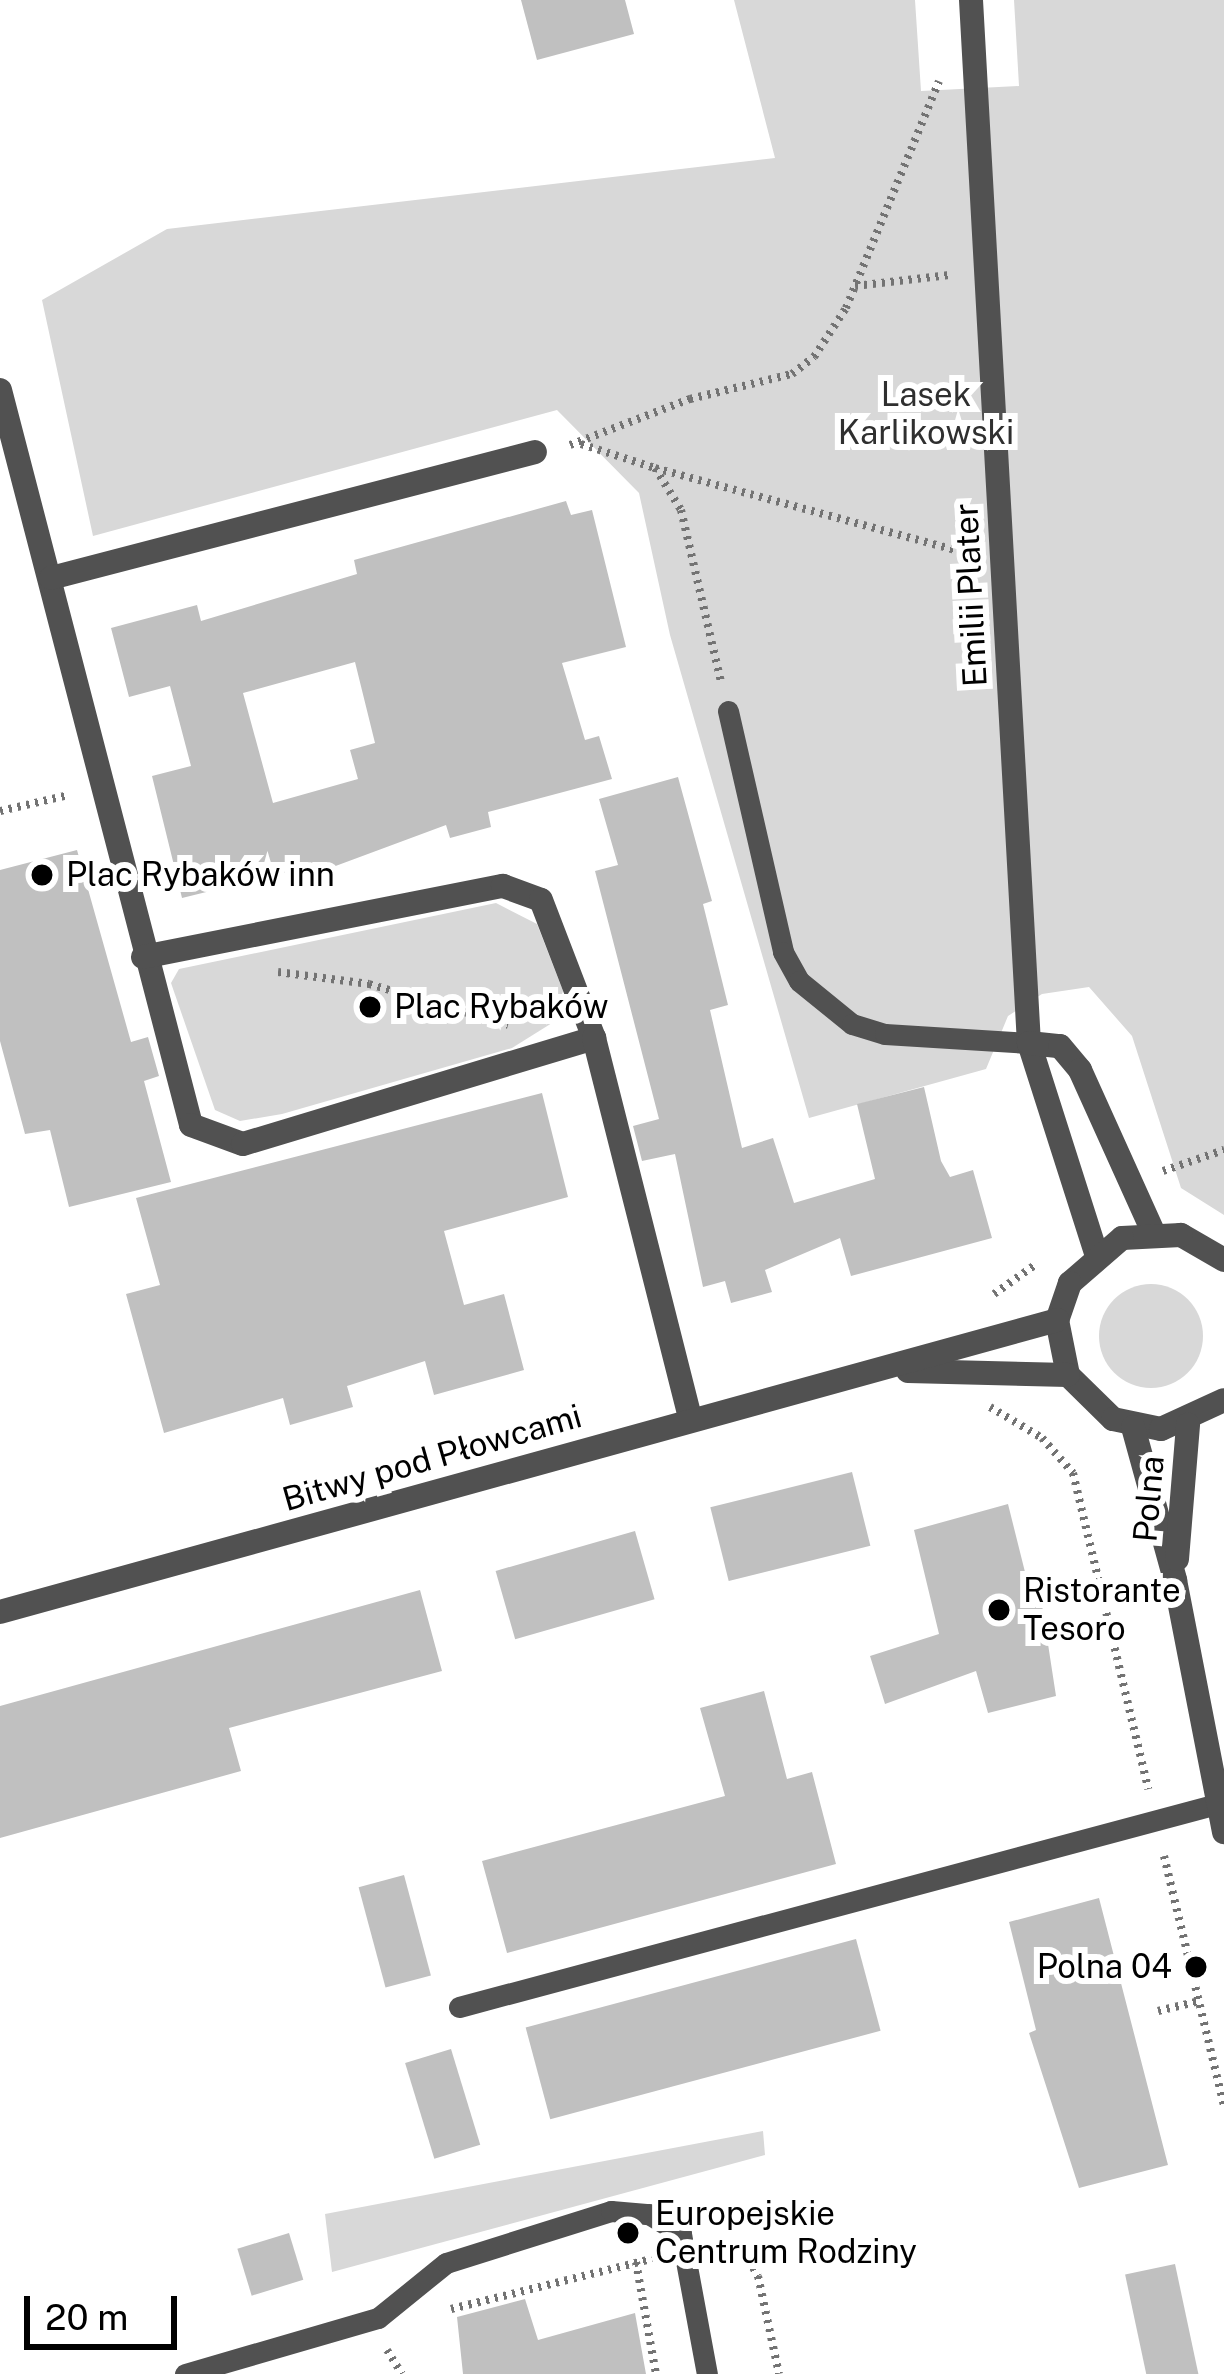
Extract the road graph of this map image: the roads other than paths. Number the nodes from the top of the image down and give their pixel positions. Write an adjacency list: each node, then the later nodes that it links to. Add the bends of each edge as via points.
1 (970, 0): 8 (street, Emilii Plater)
2 (0, 390): 4 (street)
3 (535, 452): 4 (street)
4 (51, 578): 6 (street)
5 (728, 711): 8 (lane, via 783,952 800,981 852,1024 885,1034)
6 (143, 957): 7 (street, via 515,888 552,913); 7 (street, via 182,1112 230,1143)
7 (594, 1038): 16 (street)
8 (1029, 1043): 9 (street, via 1060,1046 1080,1070); 10 (street, Emilii Plater)
9 (1153, 1232): 10 (street); 11 (street, via 1181,1235)
10 (1096, 1253): 12 (street, via 1070,1283)
11 (1224, 1261)
12 (1057, 1320): 13 (street, Bitwy pod Płowcami); 14 (street)
13 (882, 1370): 14 (street, Bitwy pod Płowcami); 16 (street, Bitwy pod Płowcami)
14 (1068, 1375): 18 (street, via 1094,1408)
15 (1224, 1400): 17 (street)
16 (690, 1418): 20 (street, Bitwy pod Płowcami)
17 (1188, 1424): 18 (street); 19 (street, Polna)
18 (1133, 1427): 19 (street, Polna)
19 (1175, 1580): 21 (street, Polna)
20 (0, 1612)
21 (1217, 1804): 22 (street, Polna); 23 (lane)
22 (1224, 1832)
23 (460, 2007)
24 (185, 2374): 25 (lane, via 402,2305 446,2263 611,2211 649,2214 681,2234)
25 (707, 2374)

